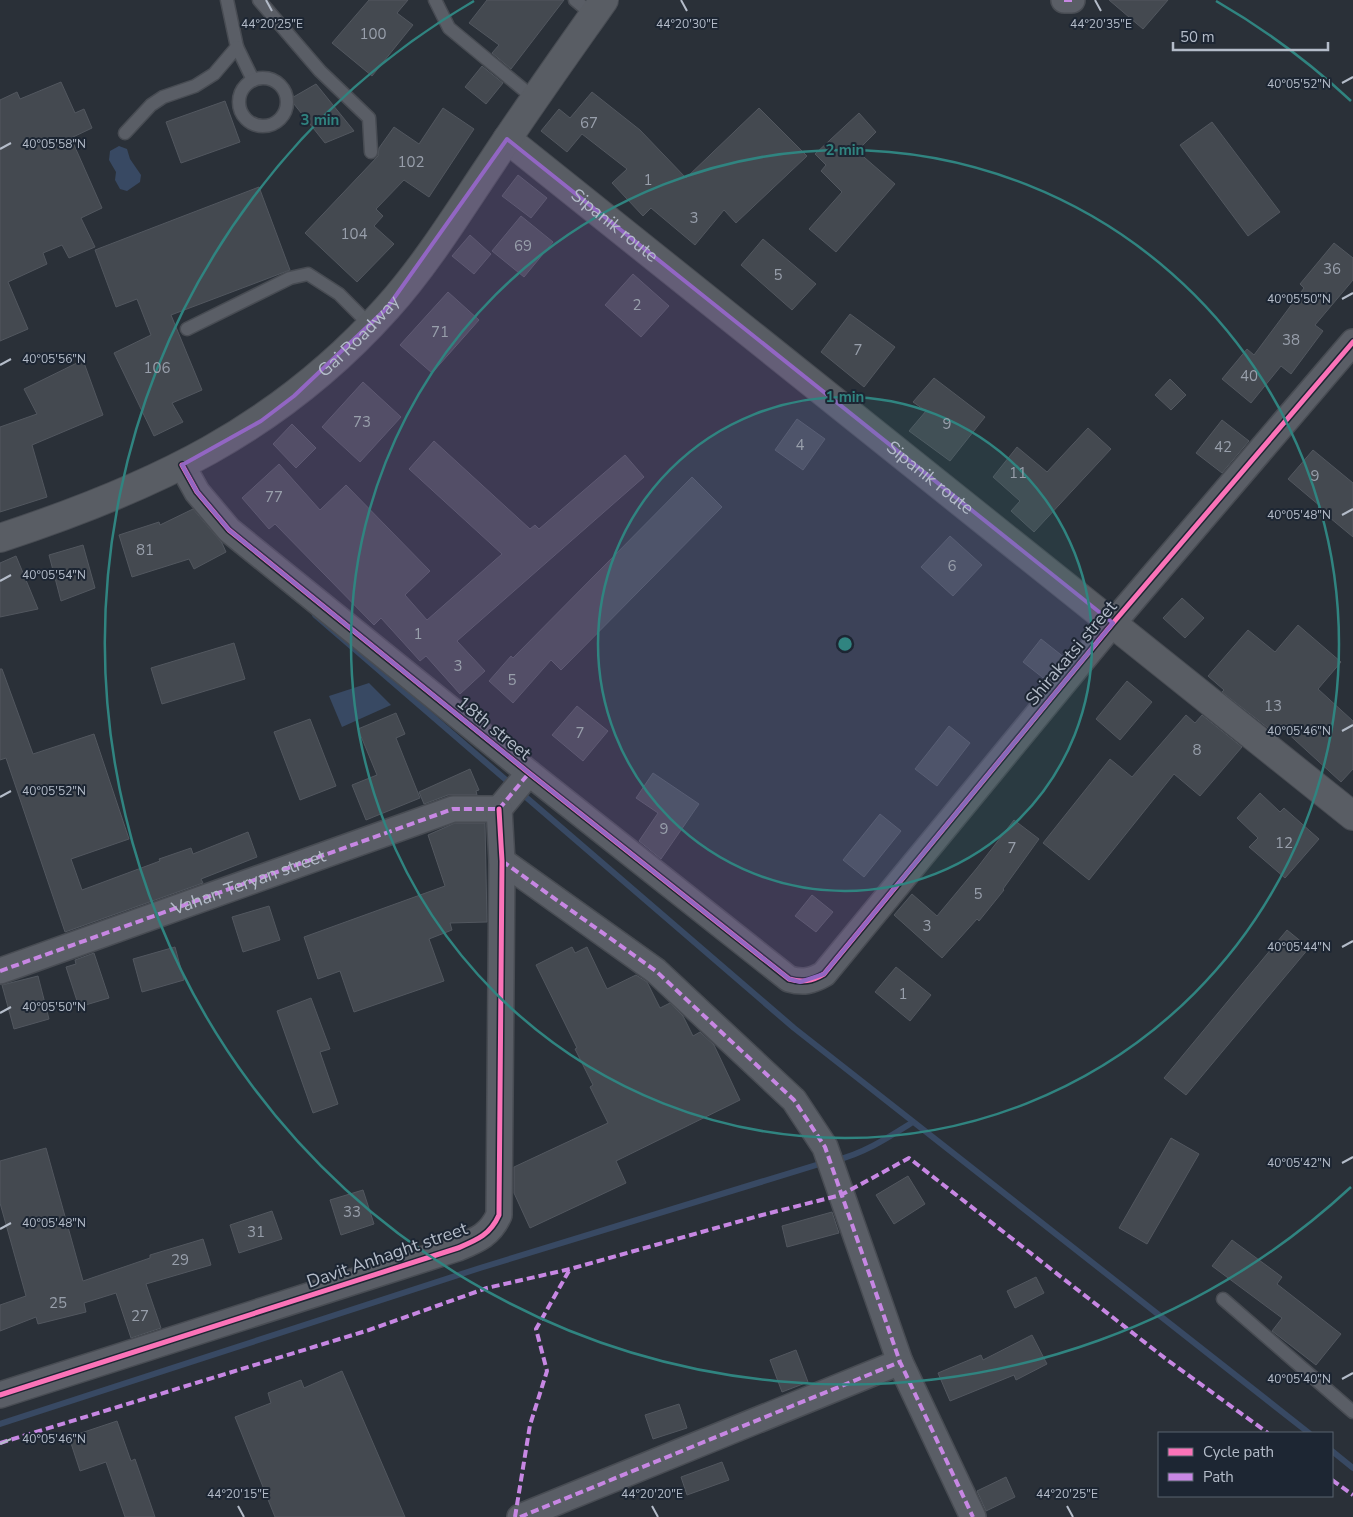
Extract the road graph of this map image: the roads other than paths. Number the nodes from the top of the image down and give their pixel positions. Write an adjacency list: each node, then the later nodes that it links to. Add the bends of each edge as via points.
1 (227, 0): 7 (lane)
2 (259, 0): 12 (lane, via 320,71 369,118)
3 (435, 0): 9 (lane, via 449,28)
4 (1064, 0): 5 (street)
5 (1072, 0)
6 (591, 5): 9 (main road, Gai Roadway)
7 (238, 47): 8 (lane); 10 (lane, via 214,74 195,86 163,97)
8 (253, 80)
9 (535, 99): 11 (main road, Gai Roadway)
10 (125, 133)
11 (507, 139): 13 (main road, Gai Roadway, via 445,232 387,308); 18 (main road, Sipanik route)
12 (371, 152)
13 (370, 324): 14 (lane, via 339,294 308,274 290,278); 16 (main road, Gai Roadway, via 294,396 261,421)
14 (187, 329)
15 (1353, 342): 18 (street, Shirakatsi street)
16 (182, 465): 17 (main road, Gai Roadway, via 136,489); 19 (street, 18th street, via 197,492 229,530)
17 (0, 538)
18 (1113, 623): 21 (main road, Sipanik route); 24 (street, Shirakatsi street, via 824,974)
19 (529, 774): 20 (street); 24 (street, 18th street, via 789,979)
20 (499, 809): 22 (street, Davit Anhaght street); 23 (street, Vahan Teryan street, via 453,809)
21 (1353, 816)
22 (502, 861): 26 (street, via 656,971 794,1100 825,1147); 27 (street, Davit Anhaght street, via 499,1215 493,1229 458,1248)
23 (0, 971)
24 (812, 981)
25 (1222, 1299): 28 (lane)
26 (900, 1362): 29 (street); 30 (street)
27 (0, 1395)
28 (1353, 1412)
29 (520, 1517)
30 (973, 1517)

